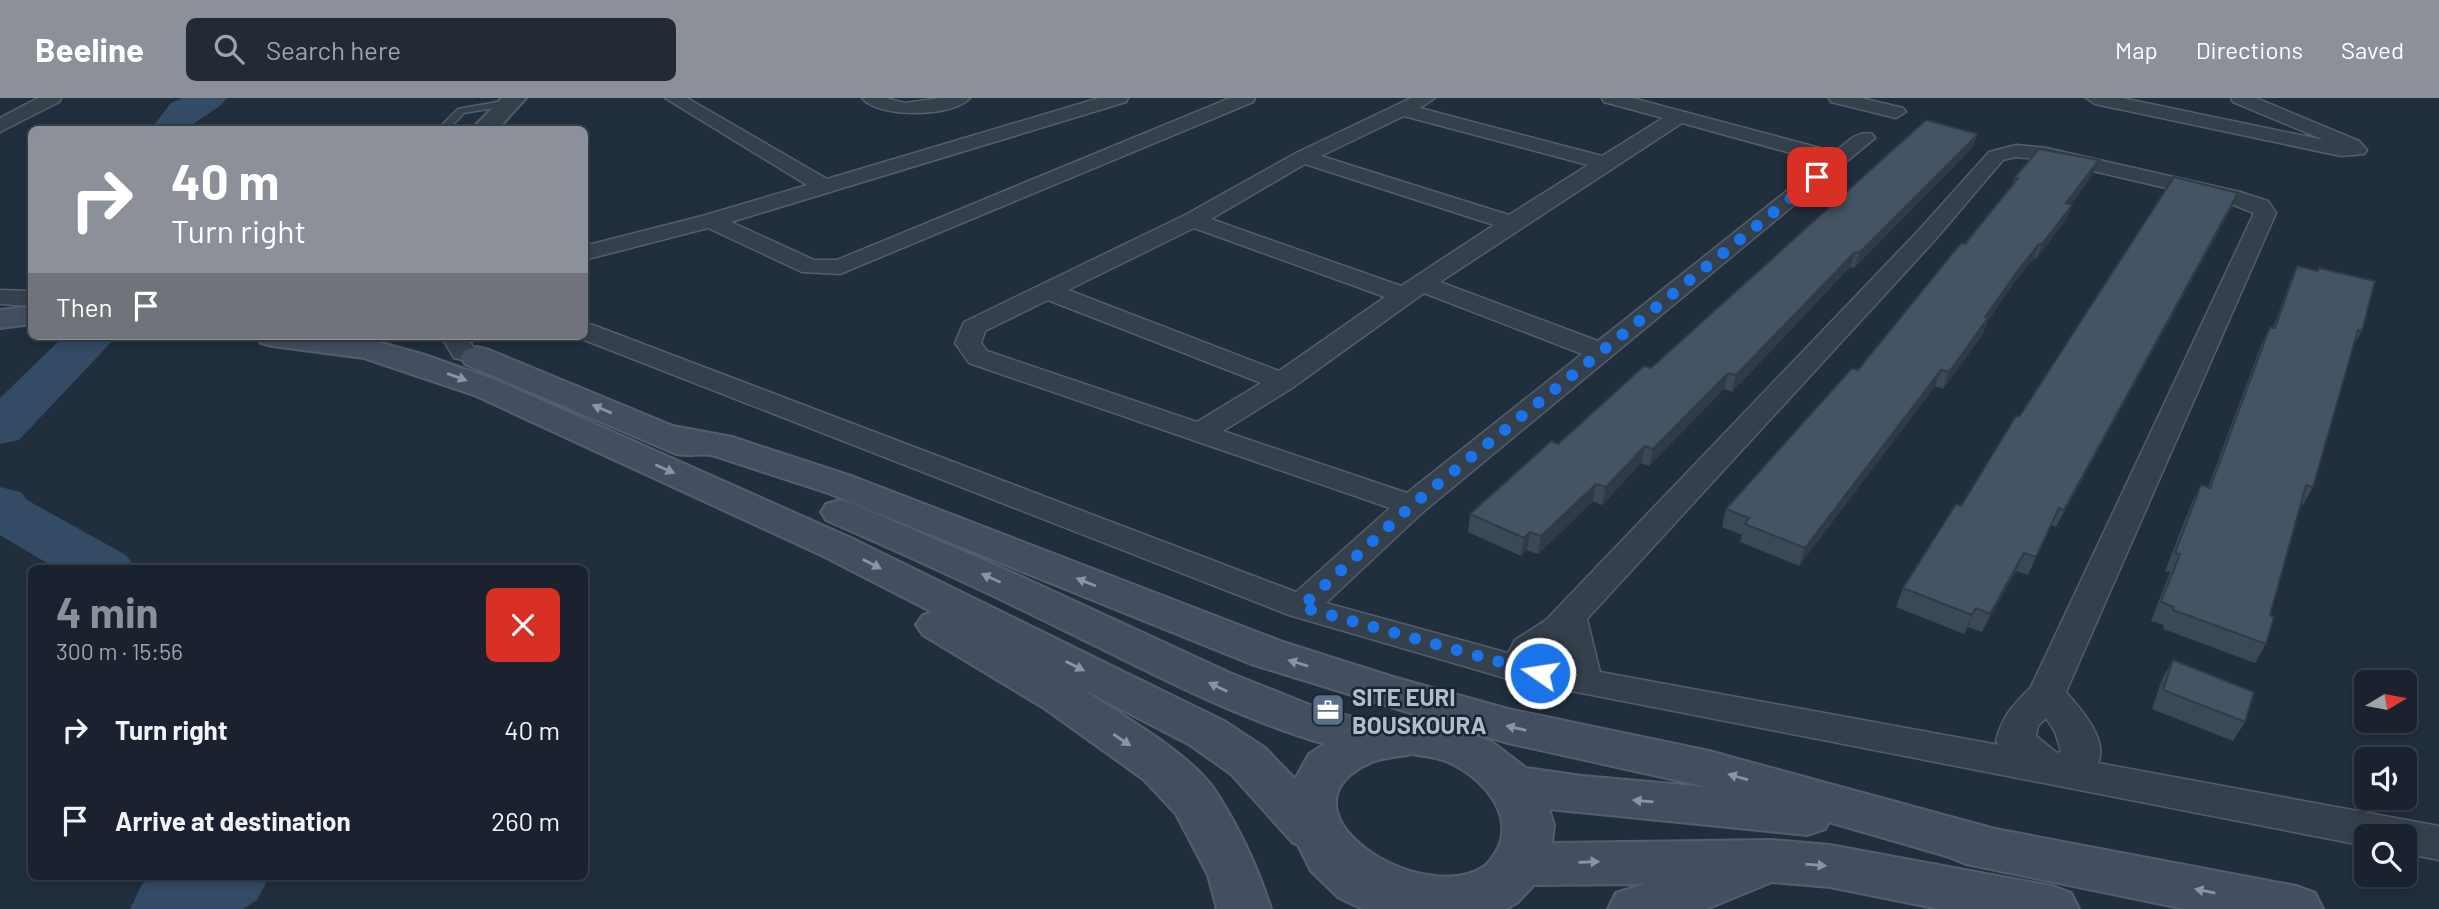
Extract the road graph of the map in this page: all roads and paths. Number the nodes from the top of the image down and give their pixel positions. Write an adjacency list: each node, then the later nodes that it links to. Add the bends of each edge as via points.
1 (52, 98): 17 (street)
2 (674, 98): 23 (street)
3 (871, 98): 4 (street, via 906,110)
4 (961, 98)
5 (1119, 98): 23 (street)
6 (1245, 98): 25 (street, via 840,267 810,267)
7 (1426, 98): 14 (street)
8 (1611, 98): 16 (street)
9 (1838, 98): 15 (street)
10 (1912, 98): 15 (street)
11 (2095, 98): 12 (street, via 2357,150)
12 (2240, 98)
13 (512, 101): 18 (lane, via 461,111); 19 (street)
14 (1401, 109): 20 (street); 22 (street)
15 (1896, 112): 21 (street)
16 (1680, 116): 21 (street); 22 (street)
17 (0, 125)
18 (447, 126)
19 (487, 126)
20 (1303, 157): 24 (street); 26 (street)
21 (1839, 160): 40 (street)
22 (1607, 164): 26 (street)
23 (825, 187): 25 (street)
24 (1194, 220): 28 (street); 29 (street)
25 (710, 221): 27 (street)
26 (1512, 223): 28 (street)
27 (588, 252)
28 (1413, 289): 40 (street); 41 (street)
29 (1047, 291): 41 (street); 42 (street, via 973,327 968,343 978,357)
30 (0, 297): 31 (street)
31 (28, 299)
32 (28, 315): 33 (main road)
33 (0, 318)
34 (28, 331): 35 (main road)
35 (0, 333)
36 (588, 333): 46 (street)
37 (336, 340): 44 (main road, one-way to 44, via 486,388)
38 (434, 340): 39 (main road)
39 (459, 344): 43 (main road, one-way to 39)
40 (1601, 352): 45 (street)
41 (1282, 382): 42 (street)
42 (1200, 433): 45 (street)
43 (666, 436): 50 (main road, one-way to 43, via 1329,730 1238,697 1008,586); 55 (main road, one-way to 43, via 1709,769 1508,726 1369,685 1267,653 841,485 719,445)
44 (710, 490): 53 (main road, one-way to 53, via 837,547 1207,733 1248,761); 60 (main road, one-way to 60, via 754,536 952,631 1160,766 1195,801 1234,875)
45 (1412, 505): 46 (street)
46 (1301, 607): 48 (street)
47 (1569, 617): 48 (street, via 1528,649); 49 (street); 51 (street, via 1996,156 2034,152 2260,206 2265,213 2046,694 2072,723 2081,743 2081,758)
48 (1518, 669): 49 (street)
49 (1584, 682): 51 (street)
50 (1375, 741): 52 (main road, via 1412,737 1449,744 1484,760); 53 (main road, via 1342,755 1320,777 1309,807)
51 (2052, 771): 54 (street)
52 (1510, 783): 55 (main road, one-way to 52, via 1841,820 1582,795); 57 (main road, via 1528,824)
53 (1311, 829): 58 (main road)
54 (2439, 843)
55 (1993, 849): 63 (main road, one-way to 55)
56 (1772, 861): 57 (main road, one-way to 56); 61 (main road); 62 (main road, one-way to 62, via 1830,866)
57 (1521, 864): 59 (main road, via 1500,887)
58 (1345, 895): 59 (main road, via 1408,905)
59 (1459, 906)
60 (1244, 909)
61 (1635, 909)
62 (2052, 909)
63 (2296, 909)

